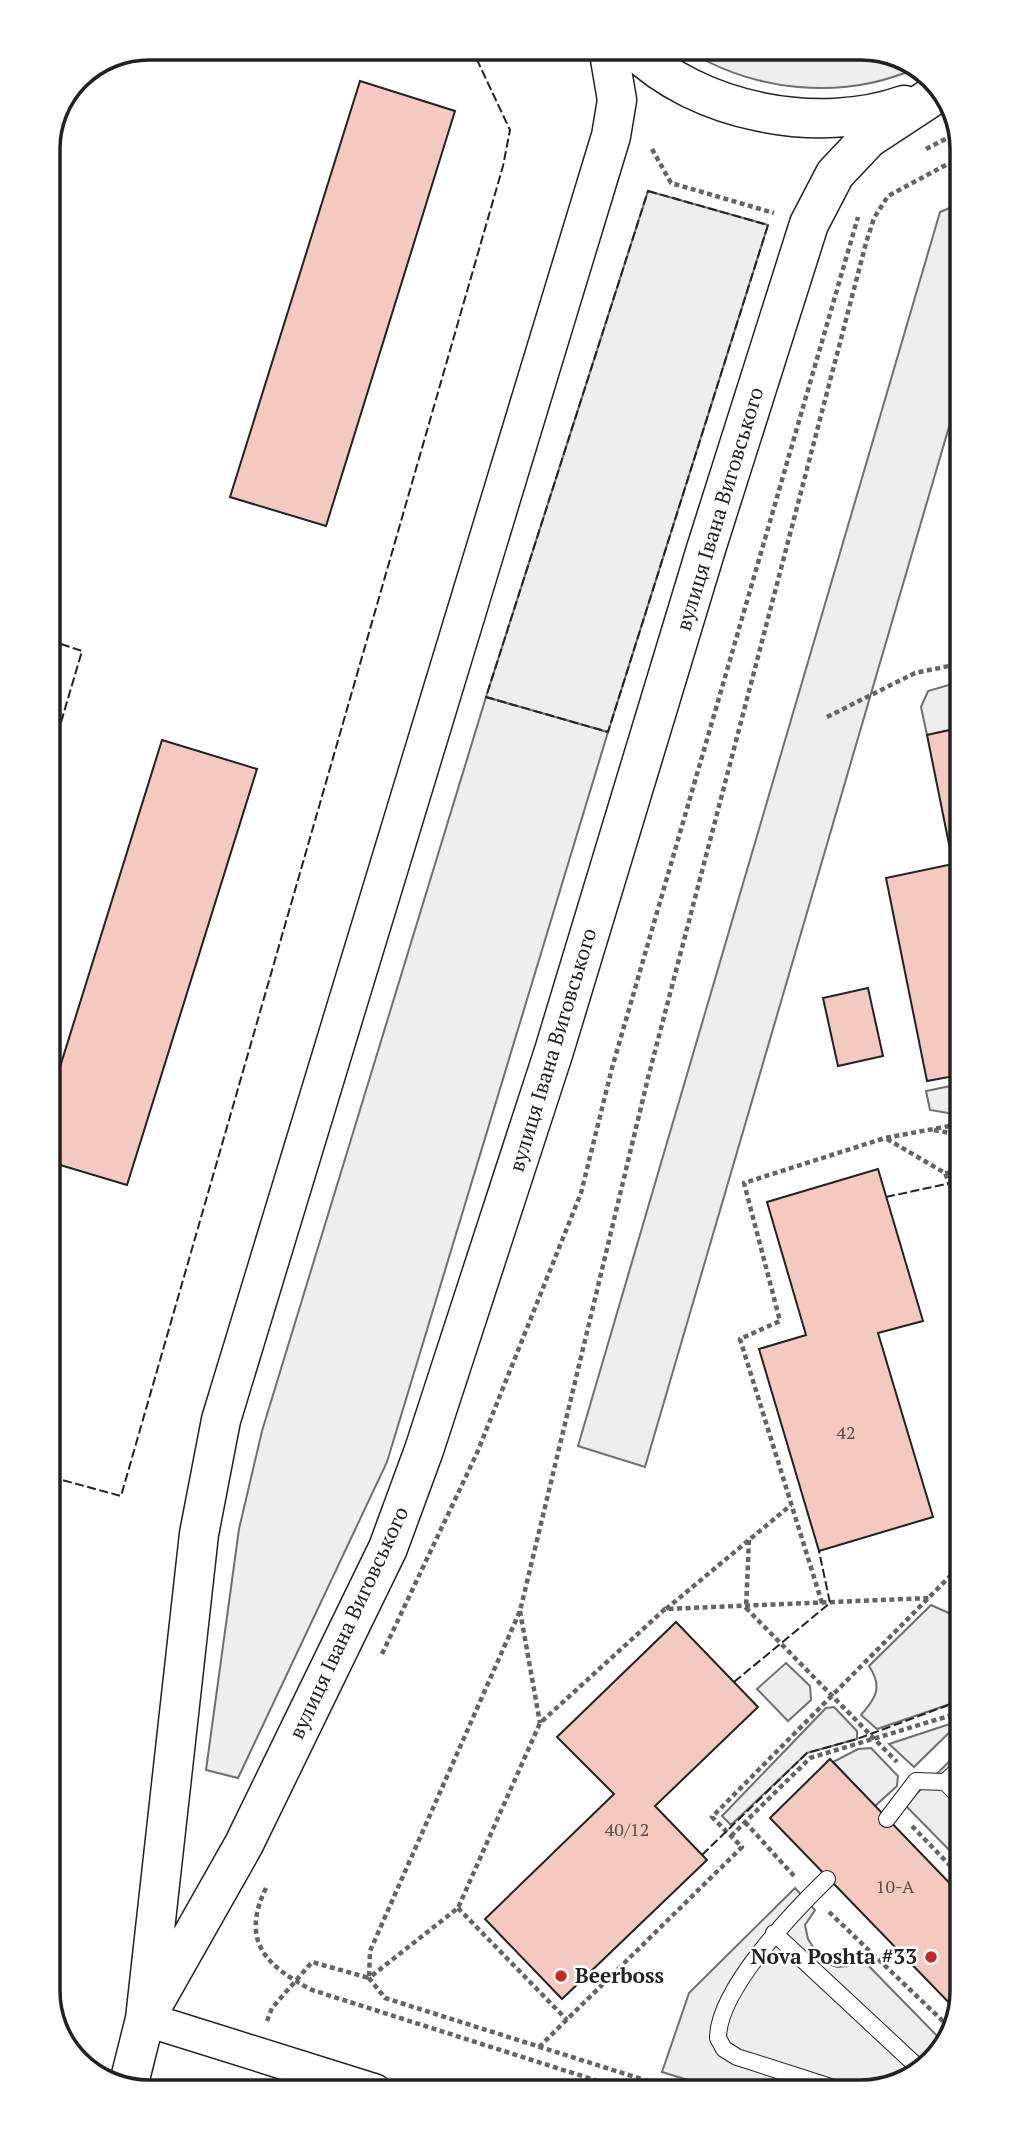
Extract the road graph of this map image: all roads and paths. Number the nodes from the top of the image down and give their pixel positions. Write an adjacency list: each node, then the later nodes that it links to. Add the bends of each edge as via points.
1 (610, 60): 44 (main road, вулиця Івана Виговського, via 617,100 611,136 221,1420 199,1534)
2 (650, 60): 3 (main road, via 681,83 730,105 782,117 836,119 888,110)
3 (932, 94)
4 (933, 96): 44 (main road, вулиця Івана Виговського, via 869,138 835,174 809,225 554,1051 388,1548 244,1844)
5 (652, 149): 7 (path, via 671,184)
6 (950, 163): 24 (path, via 888,196 866,243 648,1078)
7 (777, 214)
8 (950, 666): 9 (path, via 915,673)
9 (827, 717)
10 (950, 1126): 11 (path)
11 (931, 1129): 12 (path); 13 (path)
12 (950, 1133)
13 (885, 1138): 14 (path); 17 (path, via 744,1183 780,1321 740,1339)
14 (945, 1173): 15 (path); 16 (path)
15 (950, 1173)
16 (950, 1185)
17 (791, 1505): 18 (path); 21 (path)
18 (749, 1540): 22 (path); 23 (path)
19 (950, 1576): 20 (path)
20 (929, 1598): 21 (path); 25 (path)
21 (822, 1603): 22 (path)
22 (746, 1608): 23 (path); 25 (path)
23 (665, 1609): 27 (path)
24 (520, 1611): 27 (path); 41 (path, via 370,1951)
25 (831, 1695): 28 (path); 35 (path, via 712,1817)
26 (950, 1716): 28 (path)
27 (540, 1723): 39 (path)
28 (873, 1738): 30 (path); 34 (path, via 810,1758)
29 (950, 1778): 31 (lane)
30 (916, 1781): 31 (lane); 33 (lane)
31 (945, 1783): 32 (lane)
32 (950, 1788)
33 (892, 1814): 36 (path)
34 (745, 1822): 35 (path); 38 (path)
35 (731, 1836): 45 (path, via 742,1847)
36 (950, 1867)
37 (827, 1878): 38 (lane)
38 (811, 1894): 40 (lane); 46 (path)
39 (458, 1909): 41 (path); 45 (path)
40 (774, 1933): 48 (lane); 53 (lane, via 724,2009 718,2038 724,2049 737,2056)
41 (369, 1978): 43 (path, via 312,1962); 47 (path, via 385,1998)
42 (312, 1990): 51 (path)
43 (272, 2008)
44 (145, 2019): 49 (main road, вулиця Івана Виговського); 50 (street)
45 (568, 2020): 47 (path)
46 (945, 2023)
47 (539, 2047): 52 (path)
48 (914, 2063)
49 (130, 2079)
50 (339, 2080)
51 (595, 2080)
52 (645, 2080)
53 (810, 2080)

